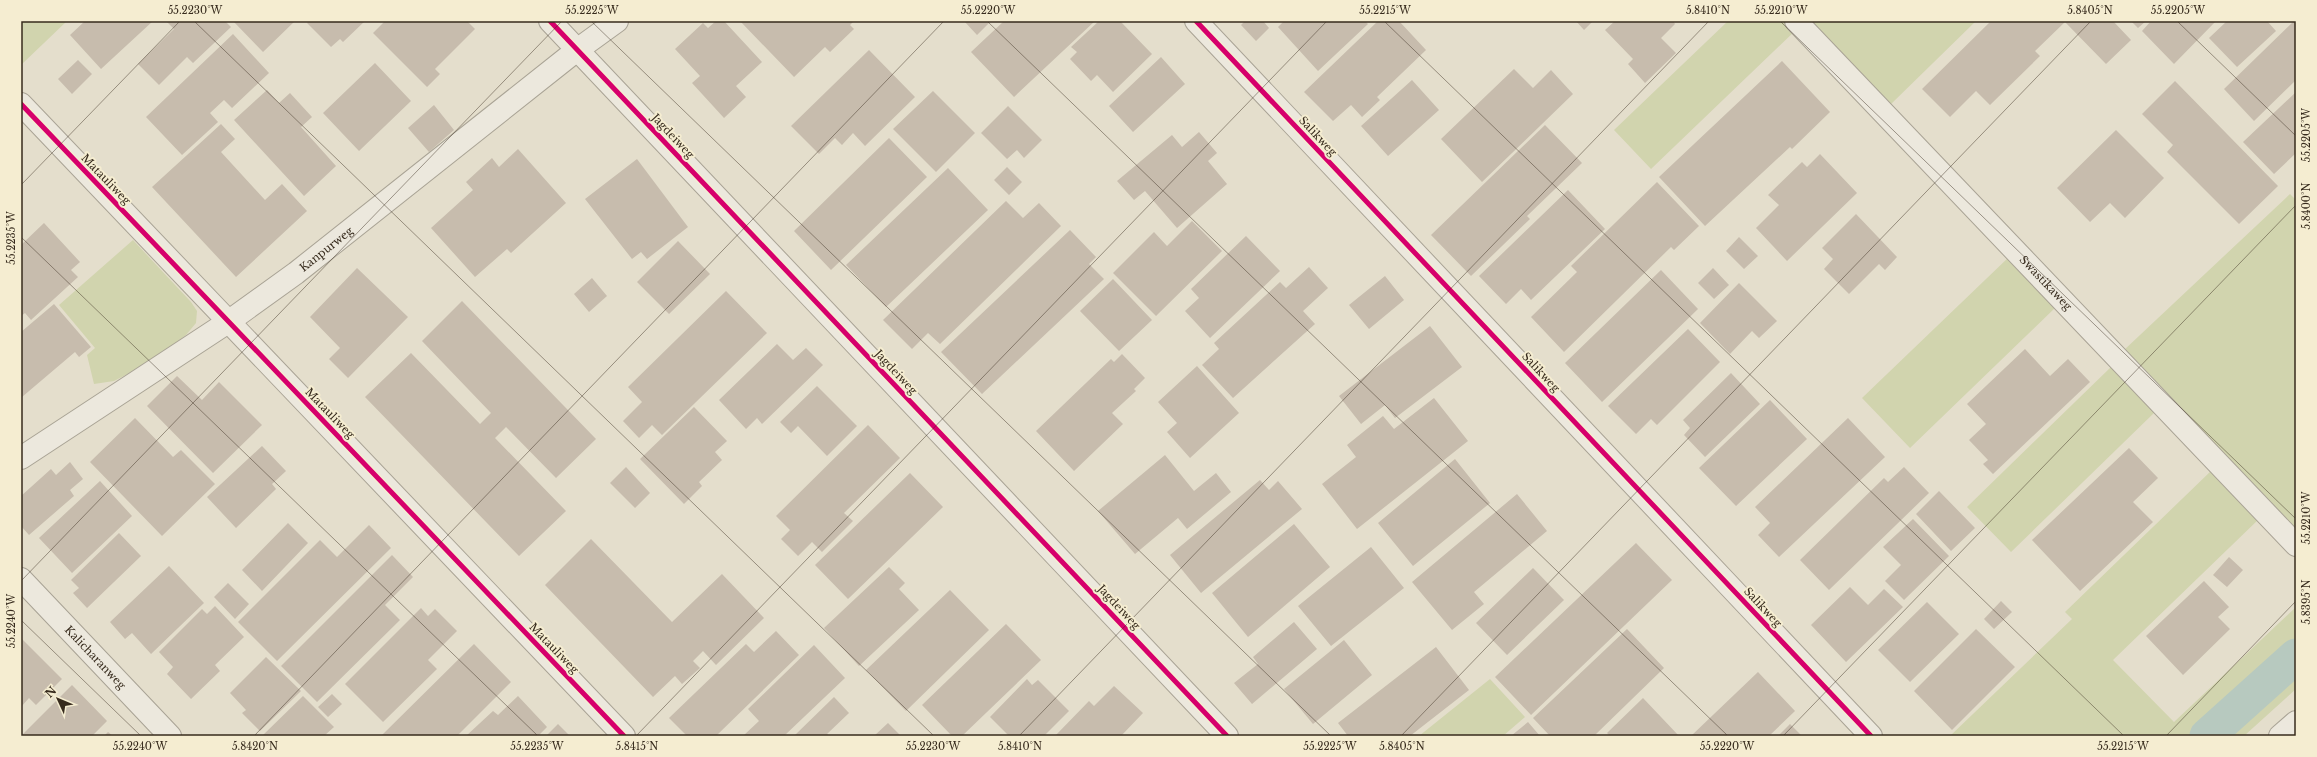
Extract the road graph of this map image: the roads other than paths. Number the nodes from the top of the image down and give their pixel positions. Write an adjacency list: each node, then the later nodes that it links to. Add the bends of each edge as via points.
1 (550, 21): 5 (street, Jagdeiweg)
2 (617, 21): 5 (street, Kanpurweg)
3 (1196, 21): 15 (street, Salikweg)
4 (1796, 21): 9 (street, Swastikaweg)
5 (577, 50): 7 (street, Kanpurweg, via 296,273); 14 (street, Jagdeiweg)
6 (21, 104): 7 (street, Matauliweg)
7 (228, 322): 8 (street, Kanpurweg); 13 (street, Matauliweg)
8 (21, 458)
9 (2296, 545)
10 (21, 579): 12 (street, Kalicharanweg)
11 (2296, 722): 16 (street)
12 (170, 736)
13 (624, 736)
14 (1227, 736)
15 (1871, 736)
16 (2280, 736)

